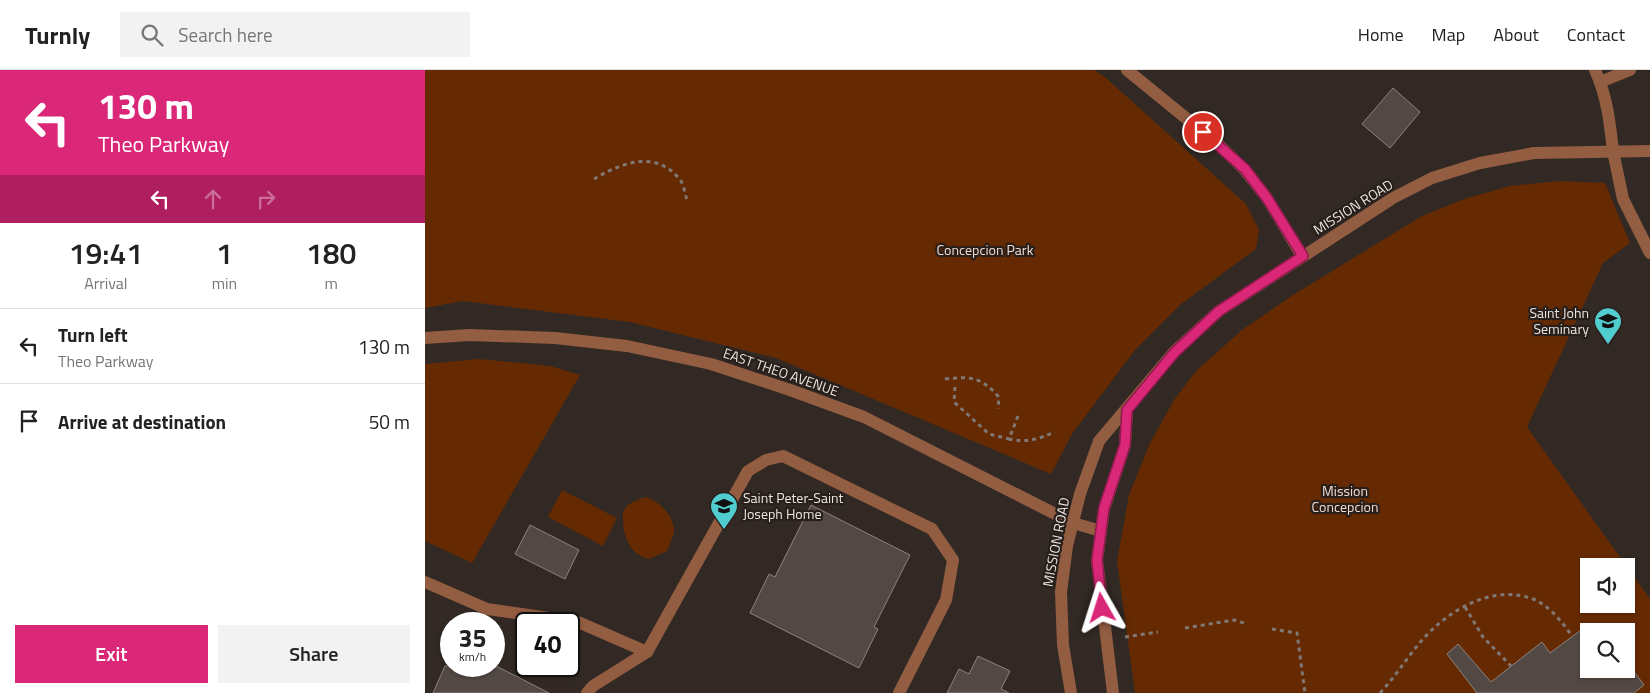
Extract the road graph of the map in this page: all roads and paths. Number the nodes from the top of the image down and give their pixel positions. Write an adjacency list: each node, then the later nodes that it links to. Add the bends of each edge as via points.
1 (1127, 70): 9 (street, via 1245,169)
2 (1630, 70): 3 (street)
3 (1597, 76): 4 (street, via 1610,121)
4 (1613, 151): 5 (street, MISSION ROAD); 8 (street, via 1623,199); 9 (street, MISSION ROAD, via 1534,153 1480,163 1432,178 1393,198)
5 (1650, 151)
6 (594, 179): 7 (path, via 614,168 647,160 663,167 682,182)
7 (687, 200)
8 (1650, 253)
9 (1303, 256): 14 (street, MISSION ROAD, via 1219,311 1175,352)
10 (425, 338): 18 (street, EAST THEO AVENUE, via 469,335 555,338 627,346 711,364 863,417)
11 (945, 379): 13 (path, via 977,378 999,397)
12 (955, 387): 17 (path, via 954,402 989,434)
13 (998, 409)
14 (1127, 410): 18 (street, MISSION ROAD, via 1099,440); 19 (street, via 1125,445 1104,508)
15 (1018, 416): 17 (path)
16 (1055, 432): 17 (path, via 1036,440 1021,442)
17 (1009, 439)
18 (1073, 523): 19 (street, EAST THEO AVENUE); 32 (street, MISSION ROAD, via 1061,592 1063,645)
19 (1101, 531): 33 (street, via 1097,560)
20 (425, 582): 28 (street, via 487,609 578,622)
21 (1465, 606): 26 (path, via 1505,594 1533,599 1554,614); 29 (path, via 1483,637); 35 (path, via 1424,638)
22 (1245, 623): 23 (path, via 1234,620)
23 (1185, 628)
24 (1272, 628): 34 (path, via 1297,633)
25 (1158, 632): 27 (path)
26 (1572, 636)
27 (1125, 637)
28 (647, 652): 30 (street); 31 (street, via 749,471 766,460 783,456 931,529 953,560 946,600)
29 (1511, 666)
30 (587, 693)
31 (899, 693)
32 (1071, 693)
33 (1113, 693)
34 (1305, 693)
35 (1380, 693)

